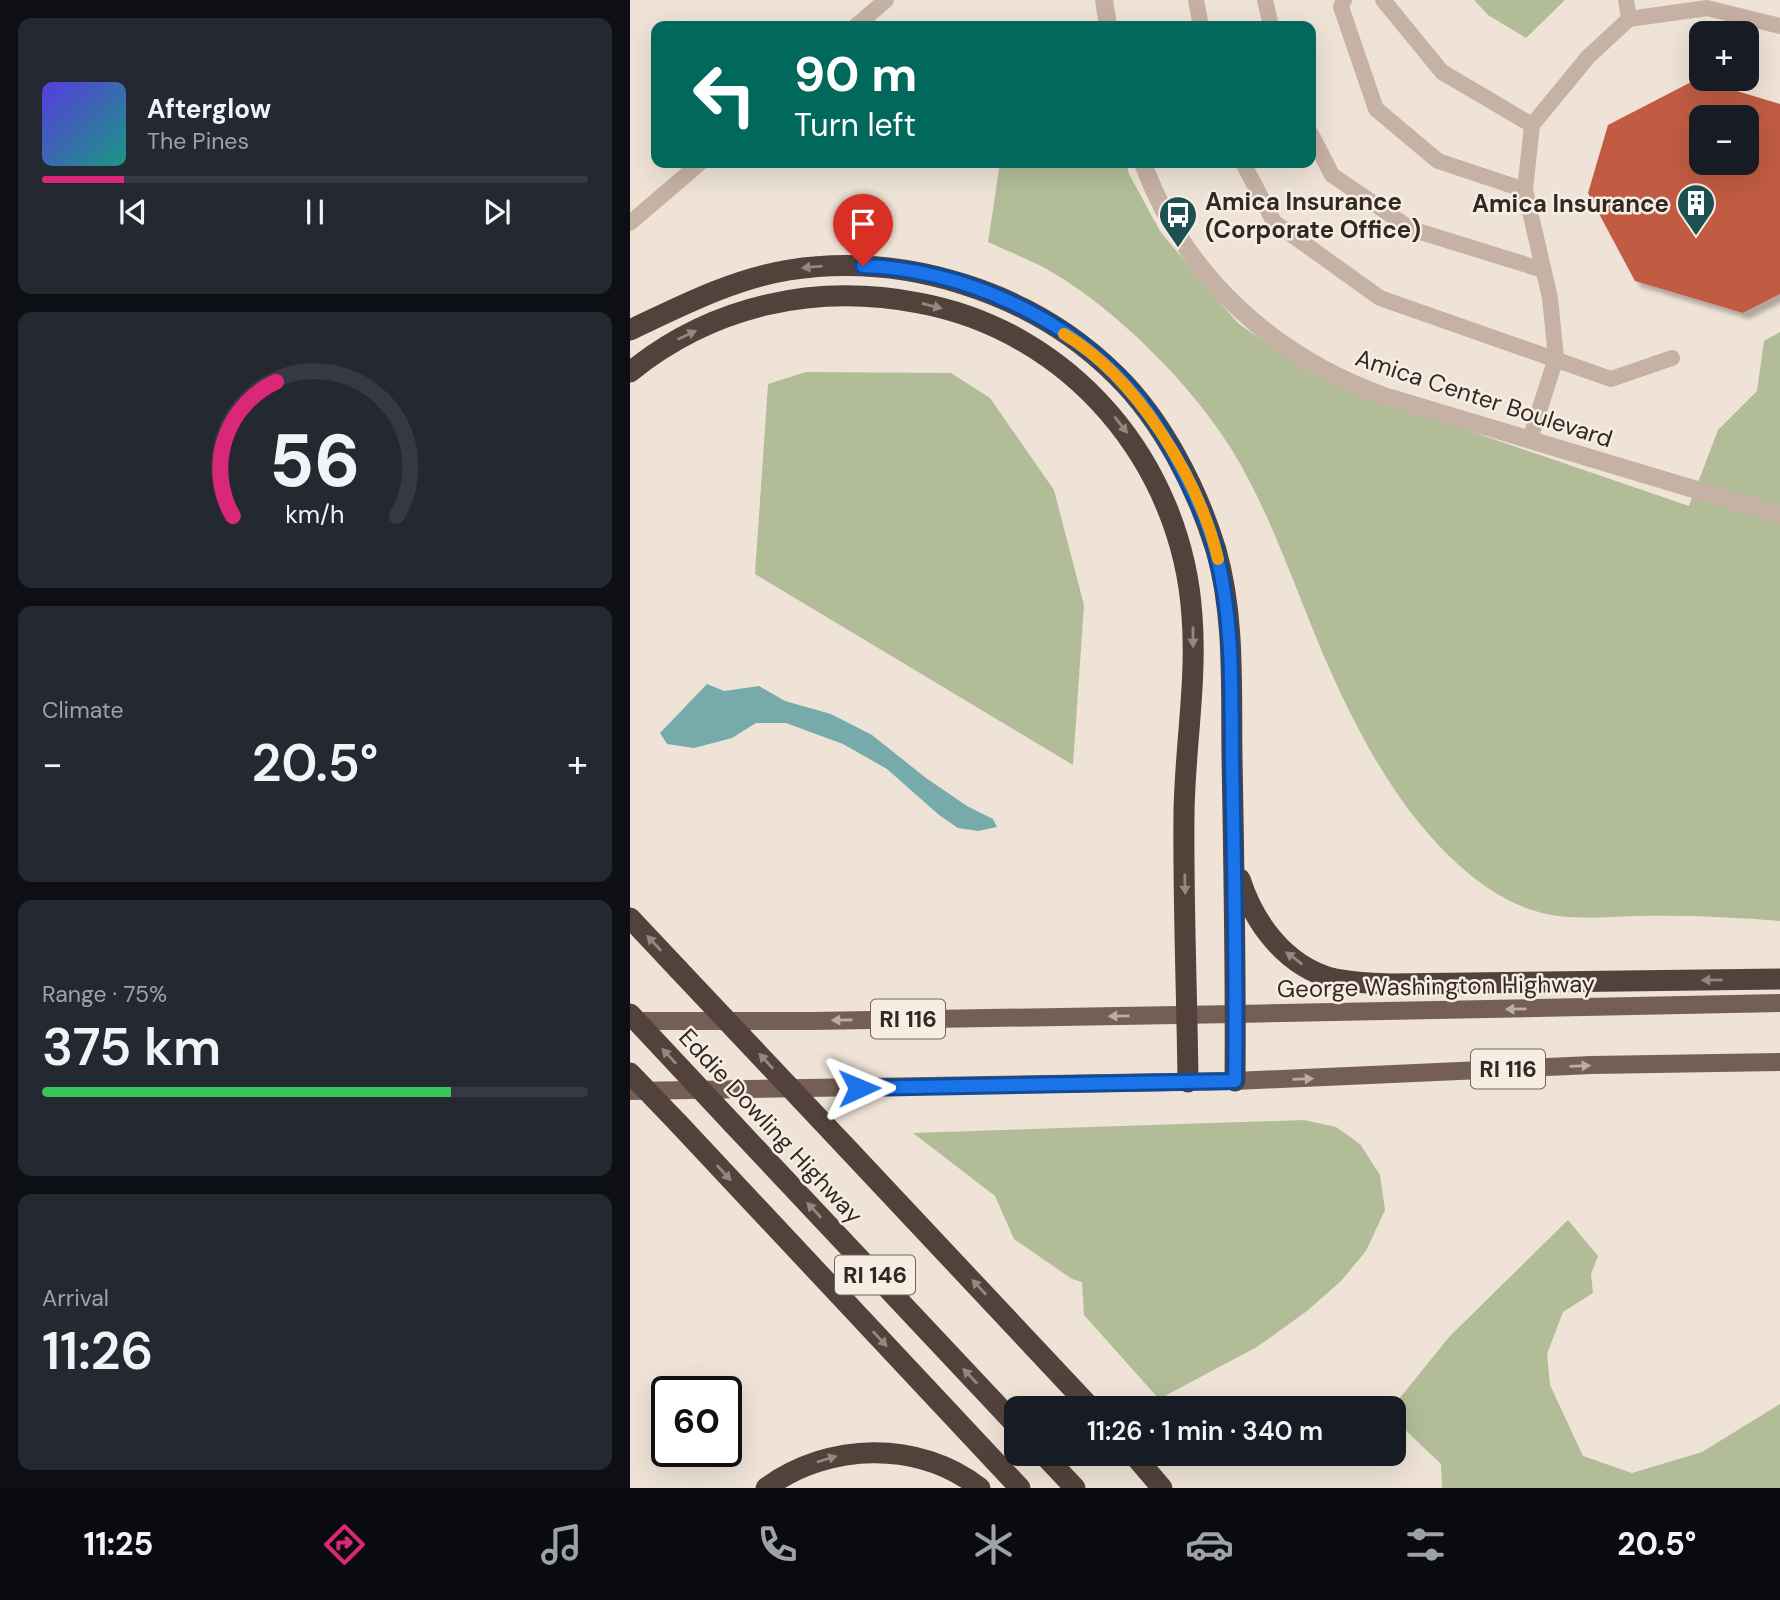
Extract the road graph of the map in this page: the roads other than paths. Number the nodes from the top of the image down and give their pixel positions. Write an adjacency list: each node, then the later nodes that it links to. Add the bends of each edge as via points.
1 (886, 0): 10 (lane)
2 (1104, 0): 11 (street)
3 (1196, 0): 12 (lane)
4 (1265, 0): 13 (lane)
5 (1343, 0): 20 (lane, via 1341,7 1376,109 1438,161)
6 (1383, 0): 15 (lane, via 1442,72)
7 (1626, 0): 9 (lane)
8 (1706, 4): 9 (lane); 14 (lane)
9 (1629, 19): 15 (lane, via 1588,57)
10 (862, 21)
11 (1107, 21)
12 (1199, 21)
13 (1270, 21)
14 (1780, 26)
15 (1532, 125): 20 (lane)
16 (1316, 144): 22 (lane, via 1332,175 1411,229)
17 (694, 168): 21 (lane)
18 (1145, 168): 27 (street, Amica Center Boulevard, via 1191,256 1222,293 1275,340 1346,381 1384,396)
19 (1246, 168): 24 (lane, via 1274,222 1380,298)
20 (1525, 190): 22 (lane)
21 (630, 223)
22 (1543, 270): 24 (lane)
23 (630, 330): 29 (highway, one-way to 23, via 1228,624 1216,550 1167,443 1115,373 1069,337 996,297 940,277 879,267 818,266 755,277)
24 (1556, 358): 25 (lane, via 1611,379); 27 (lane)
25 (1672, 358)
26 (630, 372): 35 (highway, one-way to 35, via 673,342 761,305 818,296 876,297 930,305 1007,334 1073,377 1111,413 1142,457 1167,507 1190,590 1193,651 1184,816)
27 (1530, 439): 28 (street, Amica Center Boulevard)
28 (1780, 515)
29 (1234, 846): 31 (highway, one-way to 29, via 1348,982 1294,958 1267,932 1245,896); 34 (highway)
30 (630, 918): 42 (highway, one-way to 30, bridge)
31 (1780, 979)
32 (1780, 1003): 34 (main road, George Washington Highway / RI 116, one-way to 34)
33 (630, 1014): 43 (highway, Eddie Dowling Highway / RI 146, one-way to 33, bridge)
34 (1236, 1014): 35 (main road, George Washington Highway / RI 116); 39 (highway)
35 (1187, 1015): 36 (main road, George Washington Highway / RI 116, one-way to 36); 40 (highway)
36 (630, 1021)
37 (1780, 1062): 39 (main road, RI 116, one-way to 37, via 1592,1065)
38 (630, 1073): 48 (highway, RI 146, one-way to 48, bridge)
39 (1235, 1081): 40 (main road, RI 116)
40 (1188, 1082): 41 (main road, RI 116)
41 (630, 1091)
42 (1080, 1396)
43 (1004, 1412)
44 (1055, 1466): 49 (highway)
45 (1143, 1466): 50 (highway)
46 (766, 1488): 47 (highway, one-way to 47, via 823,1460 876,1452 926,1459)
47 (980, 1488)
48 (1020, 1488)
49 (1075, 1488)
50 (1162, 1488)

